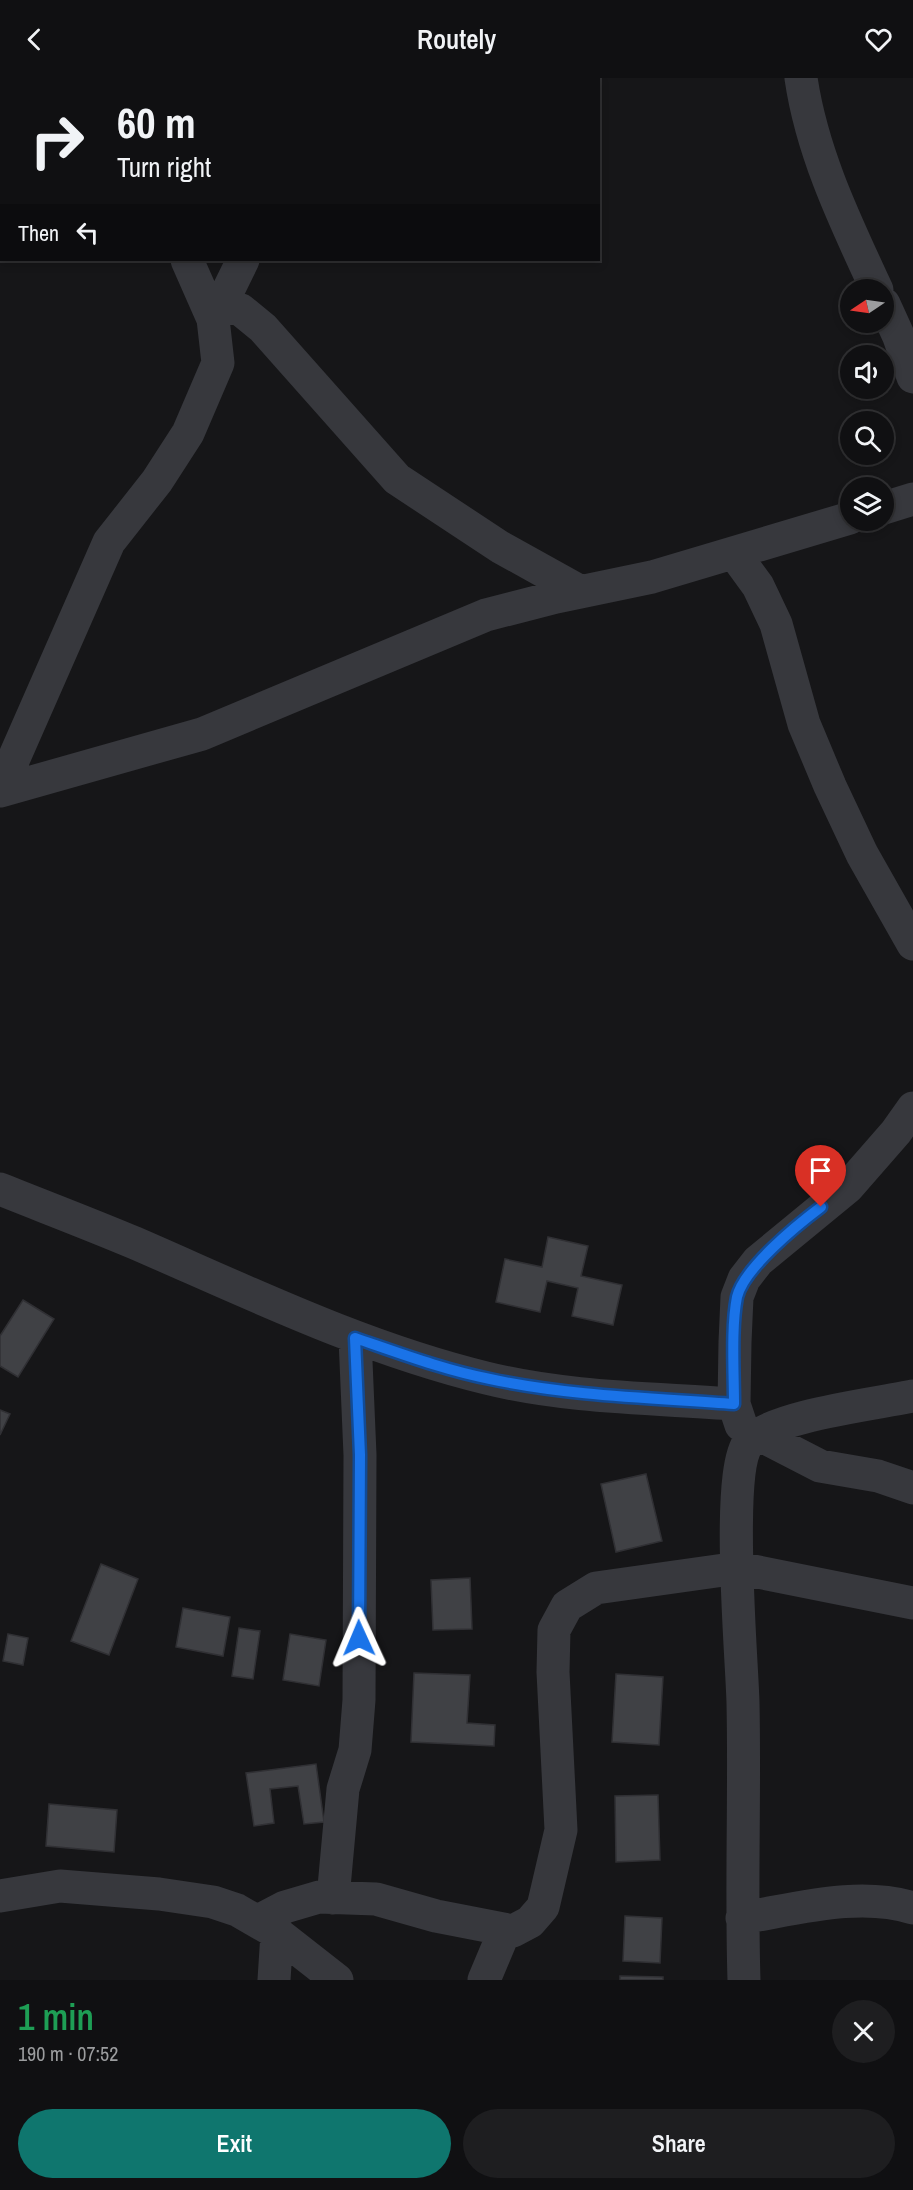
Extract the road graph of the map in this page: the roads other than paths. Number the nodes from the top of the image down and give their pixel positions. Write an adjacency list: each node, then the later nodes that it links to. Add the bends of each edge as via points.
1 (801, 78): 4 (street, via 806,115 825,170)
2 (188, 261): 5 (street)
3 (242, 261): 5 (street)
4 (872, 279)
5 (213, 302): 12 (street, via 241,310 263,328 397,479 500,547); 13 (street, via 218,363 188,433 157,481 109,542)
6 (894, 326): 7 (street)
7 (913, 378)
8 (913, 499): 9 (street)
9 (894, 505)
10 (840, 521): 11 (street)
11 (734, 553): 12 (street, via 652,577); 14 (street, via 758,586 776,624 804,724 830,786 862,854)
12 (581, 592): 13 (street, via 486,615 202,734)
13 (0, 791)
14 (913, 944)
15 (907, 1122): 19 (street, via 848,1187 758,1261 744,1279 737,1297)
16 (0, 1189): 17 (street)
17 (355, 1338): 19 (street, via 488,1379 538,1388); 25 (street, via 360,1455 359,1700 355,1750 344,1789)
18 (913, 1396): 20 (street, via 778,1424)
19 (734, 1404): 20 (street)
20 (753, 1439): 21 (street, via 820,1466 878,1476); 22 (street, via 738,1483)
21 (913, 1488)
22 (738, 1568): 23 (street); 27 (street, via 743,1704); 29 (street, via 596,1588 567,1606 554,1630 561,1830 543,1907 522,1927)
23 (913, 1603)
24 (0, 1896): 28 (street, via 60,1886 159,1894 213,1902)
25 (333, 1898): 28 (street, via 319,1897 285,1907); 29 (street, via 376,1899)
26 (913, 1908): 27 (street, via 897,1903 852,1901)
27 (742, 1918): 33 (street)
28 (268, 1927): 30 (street); 31 (street)
29 (505, 1929): 32 (street)
30 (274, 1980)
31 (337, 1980)
32 (484, 1980)
33 (744, 1980)

